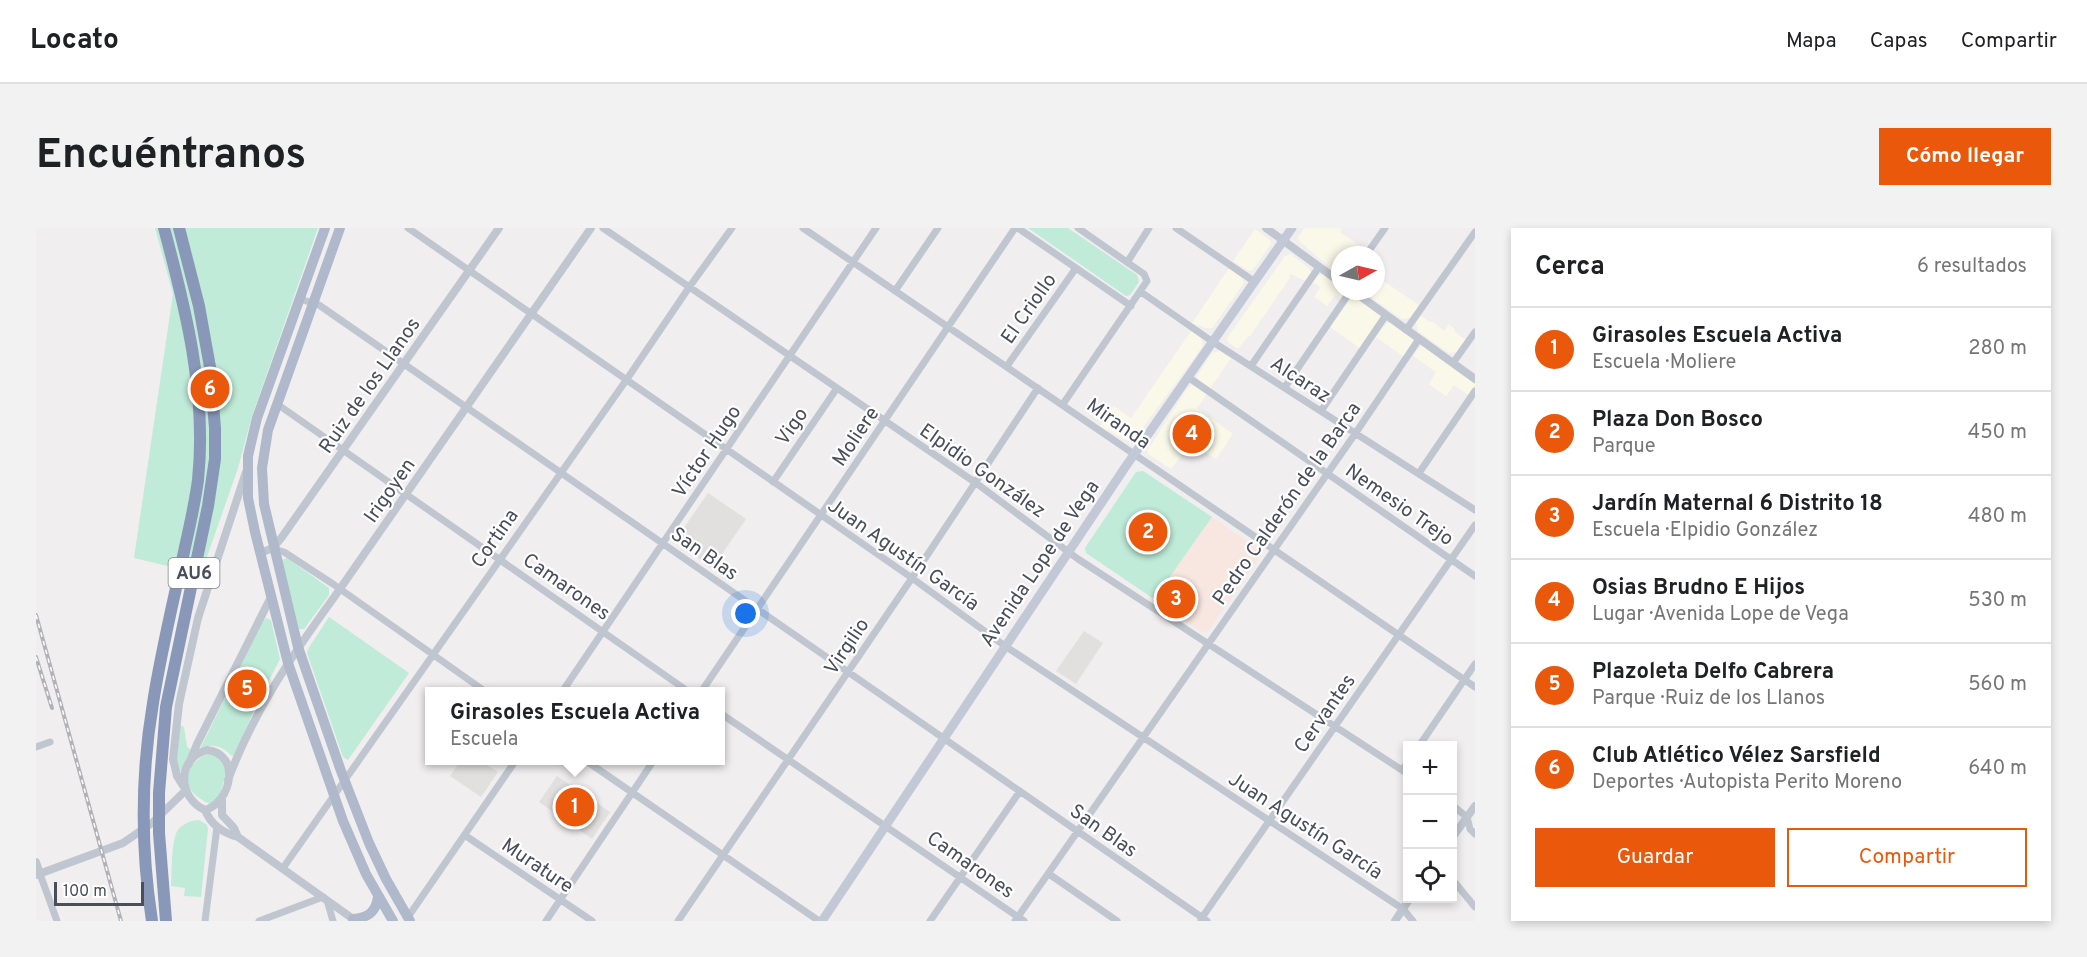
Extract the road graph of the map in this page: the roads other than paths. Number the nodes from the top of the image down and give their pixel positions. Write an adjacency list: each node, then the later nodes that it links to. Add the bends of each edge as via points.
1 (164, 228): 154 (highway, AU6, via 196,371 199,458 148,747 144,837)
2 (178, 228): 155 (highway, AU6, via 210,367 215,459 166,707 159,833)
3 (325, 228): 33 (main road)
4 (340, 228): 36 (main road)
5 (408, 228): 27 (street, Juan Agustín García)
6 (499, 228): 27 (street, Ruiz de los Llanos)
7 (591, 228): 38 (street, Irigoyen)
8 (603, 228): 30 (street, Elpidio González)
9 (732, 228): 30 (street, Cortina)
10 (804, 228): 24 (street, Miranda)
11 (876, 228): 24 (street, Víctor Hugo)
12 (938, 228): 31 (street)
13 (1016, 228): 26 (street); 40 (street, Moliere)
14 (1078, 228): 23 (street)
15 (1149, 228): 23 (street)
16 (1176, 228): 29 (street)
17 (1266, 228): 21 (street)
18 (1292, 228): 21 (main road, Avenida Lope de Vega)
19 (1385, 228): 22 (street)
20 (1475, 232): 41 (street)
21 (1284, 241): 25 (street); 29 (main road, Avenida Lope de Vega)
22 (1372, 246)
23 (1128, 261): 32 (street, via 1147,279)
24 (853, 262): 31 (street, Miranda); 45 (street, Víctor Hugo)
25 (1319, 267): 28 (street); 49 (street)
26 (1076, 268): 37 (street); 48 (street, El Criollo)
27 (469, 270): 38 (street, Juan Agustín García); 47 (street, Ruiz de los Llanos)
28 (1331, 276)
29 (1255, 282): 44 (main road, Avenida Lope de Vega)
30 (690, 286): 45 (street, Elpidio González); 51 (street, Cortina)
31 (896, 291): 40 (street, Miranda)
32 (1141, 292): 37 (street); 44 (street, Alcaraz)
33 (300, 299): 36 (street, San Blas); 66 (main road, via 257,418)
34 (1344, 300): 53 (street)
35 (1365, 300): 39 (street)
36 (313, 304): 47 (street, San Blas); 57 (main road)
37 (1131, 306): 58 (street)
38 (532, 314): 51 (street, Juan Agustín García); 59 (street, Irigoyen)
39 (1386, 315): 41 (street); 60 (street)
40 (949, 327): 48 (street, Miranda); 61 (street, Moliere)
41 (1406, 330): 43 (street)
42 (1475, 332): 46 (street)
43 (1419, 339): 46 (street); 62 (street, Pedro Calderón de la Barca)
44 (1213, 342): 49 (street, Alcaraz); 50 (main road, Avenida Lope de Vega)
45 (790, 356): 54 (street, Elpidio González); 63 (street, Víctor Hugo)
46 (1453, 363): 52 (street)
47 (404, 365): 59 (street, San Blas); 64 (street, Ruiz de los Llanos)
48 (1007, 366): 55 (street, Miranda)
49 (1251, 366): 53 (street, Alcaraz)
50 (1188, 377): 65 (main road, Avenida Lope de Vega); 68 (street, Nemesio Trejo)
51 (627, 379): 63 (street, Juan Agustín García); 67 (street, Cortina)
52 (1475, 379)
53 (1285, 387): 60 (street, Alcaraz)
54 (837, 388): 61 (street, Elpidio González); 70 (street, Vigo)
55 (1038, 388): 58 (street, Miranda); 71 (street, Virgilio)
56 (1475, 392): 69 (street)
57 (277, 404): 64 (street, Camarones); 77 (main road, via 262,468 265,513)
58 (1063, 404): 65 (street, Miranda)
59 (467, 407): 67 (street, San Blas); 72 (street, Irigoyen)
60 (1321, 411): 62 (street, Alcaraz)
61 (885, 421): 71 (street, Elpidio González); 74 (street, Moliere)
62 (1354, 434): 68 (street, Pedro Calderón de la Barca); 69 (street, Alcaraz)
63 (727, 450): 70 (street, Juan Agustín García); 76 (street, Víctor Hugo)
64 (343, 451): 72 (street, Camarones); 77 (street, Ruiz de los Llanos)
65 (1134, 454): 78 (street, Miranda); 79 (main road, Avenida Lope de Vega)
66 (247, 469): 80 (main road); 118 (street, via 198,618 179,704 173,759)
67 (560, 472): 76 (street, San Blas); 81 (street, Cortina)
68 (1327, 473): 78 (street, Pedro Calderón de la Barca); 82 (street, Nemesio Trejo)
69 (1419, 473): 73 (street, Alcaraz)
70 (773, 482): 74 (street, Juan Agustín García)
71 (976, 483): 79 (street, Elpidio González); 84 (street, Virgilio)
72 (406, 494): 81 (street, Camarones); 85 (street, Irigoyen)
73 (1475, 510)
74 (821, 516): 84 (street, Juan Agustín García); 87 (street, Moliere)
75 (1475, 525): 82 (street, Cervantes)
76 (663, 544): 87 (street, San Blas); 88 (street, Víctor Hugo)
77 (273, 548): 80 (street); 85 (street); 92 (main road)
78 (1274, 550): 89 (street, Miranda); 90 (street, Pedro Calderón de la Barca)
79 (1068, 552): 90 (street, Elpidio González); 91 (main road, Avenida Lope de Vega)
80 (260, 553): 86 (main road)
81 (499, 559): 88 (street, Camarones); 93 (street, Cortina)
82 (1451, 559): 83 (street, Nemesio Trejo); 89 (street, Cervantes)
83 (1475, 576)
84 (912, 578): 91 (street, Juan Agustín García); 96 (street, Virgilio)
85 (340, 589): 92 (street, Irigoyen); 93 (street)
86 (271, 597): 94 (main road); 111 (street)
87 (757, 609): 96 (street, San Blas); 101 (street, Moliere)
88 (603, 632): 99 (street, Víctor Hugo); 100 (street, Camarones)
89 (1399, 635): 97 (street, Miranda); 104 (street, Cervantes)
90 (1209, 644): 104 (street, Elpidio González); 106 (street, Pedro Calderón de la Barca)
91 (1005, 646): 105 (main road, Avenida Lope de Vega); 106 (street, Juan Agustín García)
92 (298, 647): 94 (street, Irigoyen); 117 (main road)
93 (432, 655): 98 (street); 117 (street, Cortina)
94 (288, 663): 116 (street, Irigoyen, via 250,726); 121 (main road)
95 (1475, 664): 97 (street)
96 (848, 672): 105 (street, San Blas); 110 (street, Virgilio)
97 (1464, 680): 102 (street, Miranda); 107 (street)
98 (479, 687)
99 (565, 687)
100 (682, 687)
101 (704, 687)
102 (1475, 687)
103 (725, 716): 110 (street, Camarones)
104 (1334, 727): 115 (street, Elpidio González); 127 (street, Cervantes)
105 (943, 737): 119 (street, San Blas); 128 (main road, Avenida Lope de Vega)
106 (1144, 738): 127 (street, Juan Agustín García); 130 (street, Pedro Calderón de la Barca)
107 (1422, 741)
108 (50, 742): 109 (street)
109 (36, 747)
110 (788, 760): 128 (street, Camarones); 135 (street, Virgilio)
111 (189, 764): 116 (street, via 201,752 219,753 227,762); 118 (street)
112 (513, 765): 133 (street)
113 (592, 765): 120 (street)
114 (651, 765): 120 (street)
115 (1403, 771)
116 (228, 780): 122 (street)
117 (344, 780): 121 (street, Cortina); 149 (main road, via 377,862)
118 (184, 789): 125 (street); 138 (street, via 152,823 123,843)
119 (1020, 791): 130 (street, San Blas); 140 (street)
120 (632, 793): 135 (street); 144 (street)
121 (334, 795): 137 (street, Cortina); 142 (main road)
122 (222, 798): 125 (street); 134 (street, via 222,815)
123 (1475, 806): 126 (street)
124 (1457, 808): 126 (street)
125 (205, 810): 129 (street)
126 (1471, 815): 131 (street); 132 (street, via 1470,829)
127 (1269, 821): 147 (street, Juan Agustín García); 152 (street, Cervantes)
128 (885, 825): 140 (street, Camarones); 163 (main road, Avenida Lope de Vega)
129 (217, 827): 134 (street); 156 (street)
130 (1078, 832): 139 (street, Pedro Calderón de la Barca); 152 (street, San Blas)
131 (1457, 832)
132 (1475, 834)
133 (466, 836): 144 (street, Murature); 149 (street)
134 (238, 837): 137 (street)
135 (723, 855): 162 (street, Virgilio); 163 (street)
136 (36, 862): 138 (street)
137 (283, 868): 143 (street)
138 (38, 874): 153 (street)
139 (1049, 874): 151 (street, Pedro Calderón de la Barca); 165 (street)
140 (960, 877): 151 (street, Camarones); 164 (street)
141 (1457, 885): 146 (street)
142 (378, 897): 150 (main road, via 372,912); 159 (main road)
143 (325, 898): 148 (street); 150 (street); 158 (street)
144 (560, 900): 160 (street); 161 (street, Murature)
145 (1407, 903): 147 (street)
146 (1475, 907)
147 (1403, 909): 166 (street); 167 (street, Juan Agustín García)
148 (268, 919): 157 (street)
149 (409, 919)
150 (354, 920)
151 (1019, 920)
152 (1203, 920)
153 (57, 921)
154 (152, 921)
155 (166, 921)
156 (205, 921)
157 (259, 921)
158 (333, 921)
159 (393, 921)
160 (546, 921)
161 (592, 921)
162 (678, 921)
163 (820, 921)
164 (930, 921)
165 (1117, 921)
166 (1395, 921)
167 (1413, 921)

